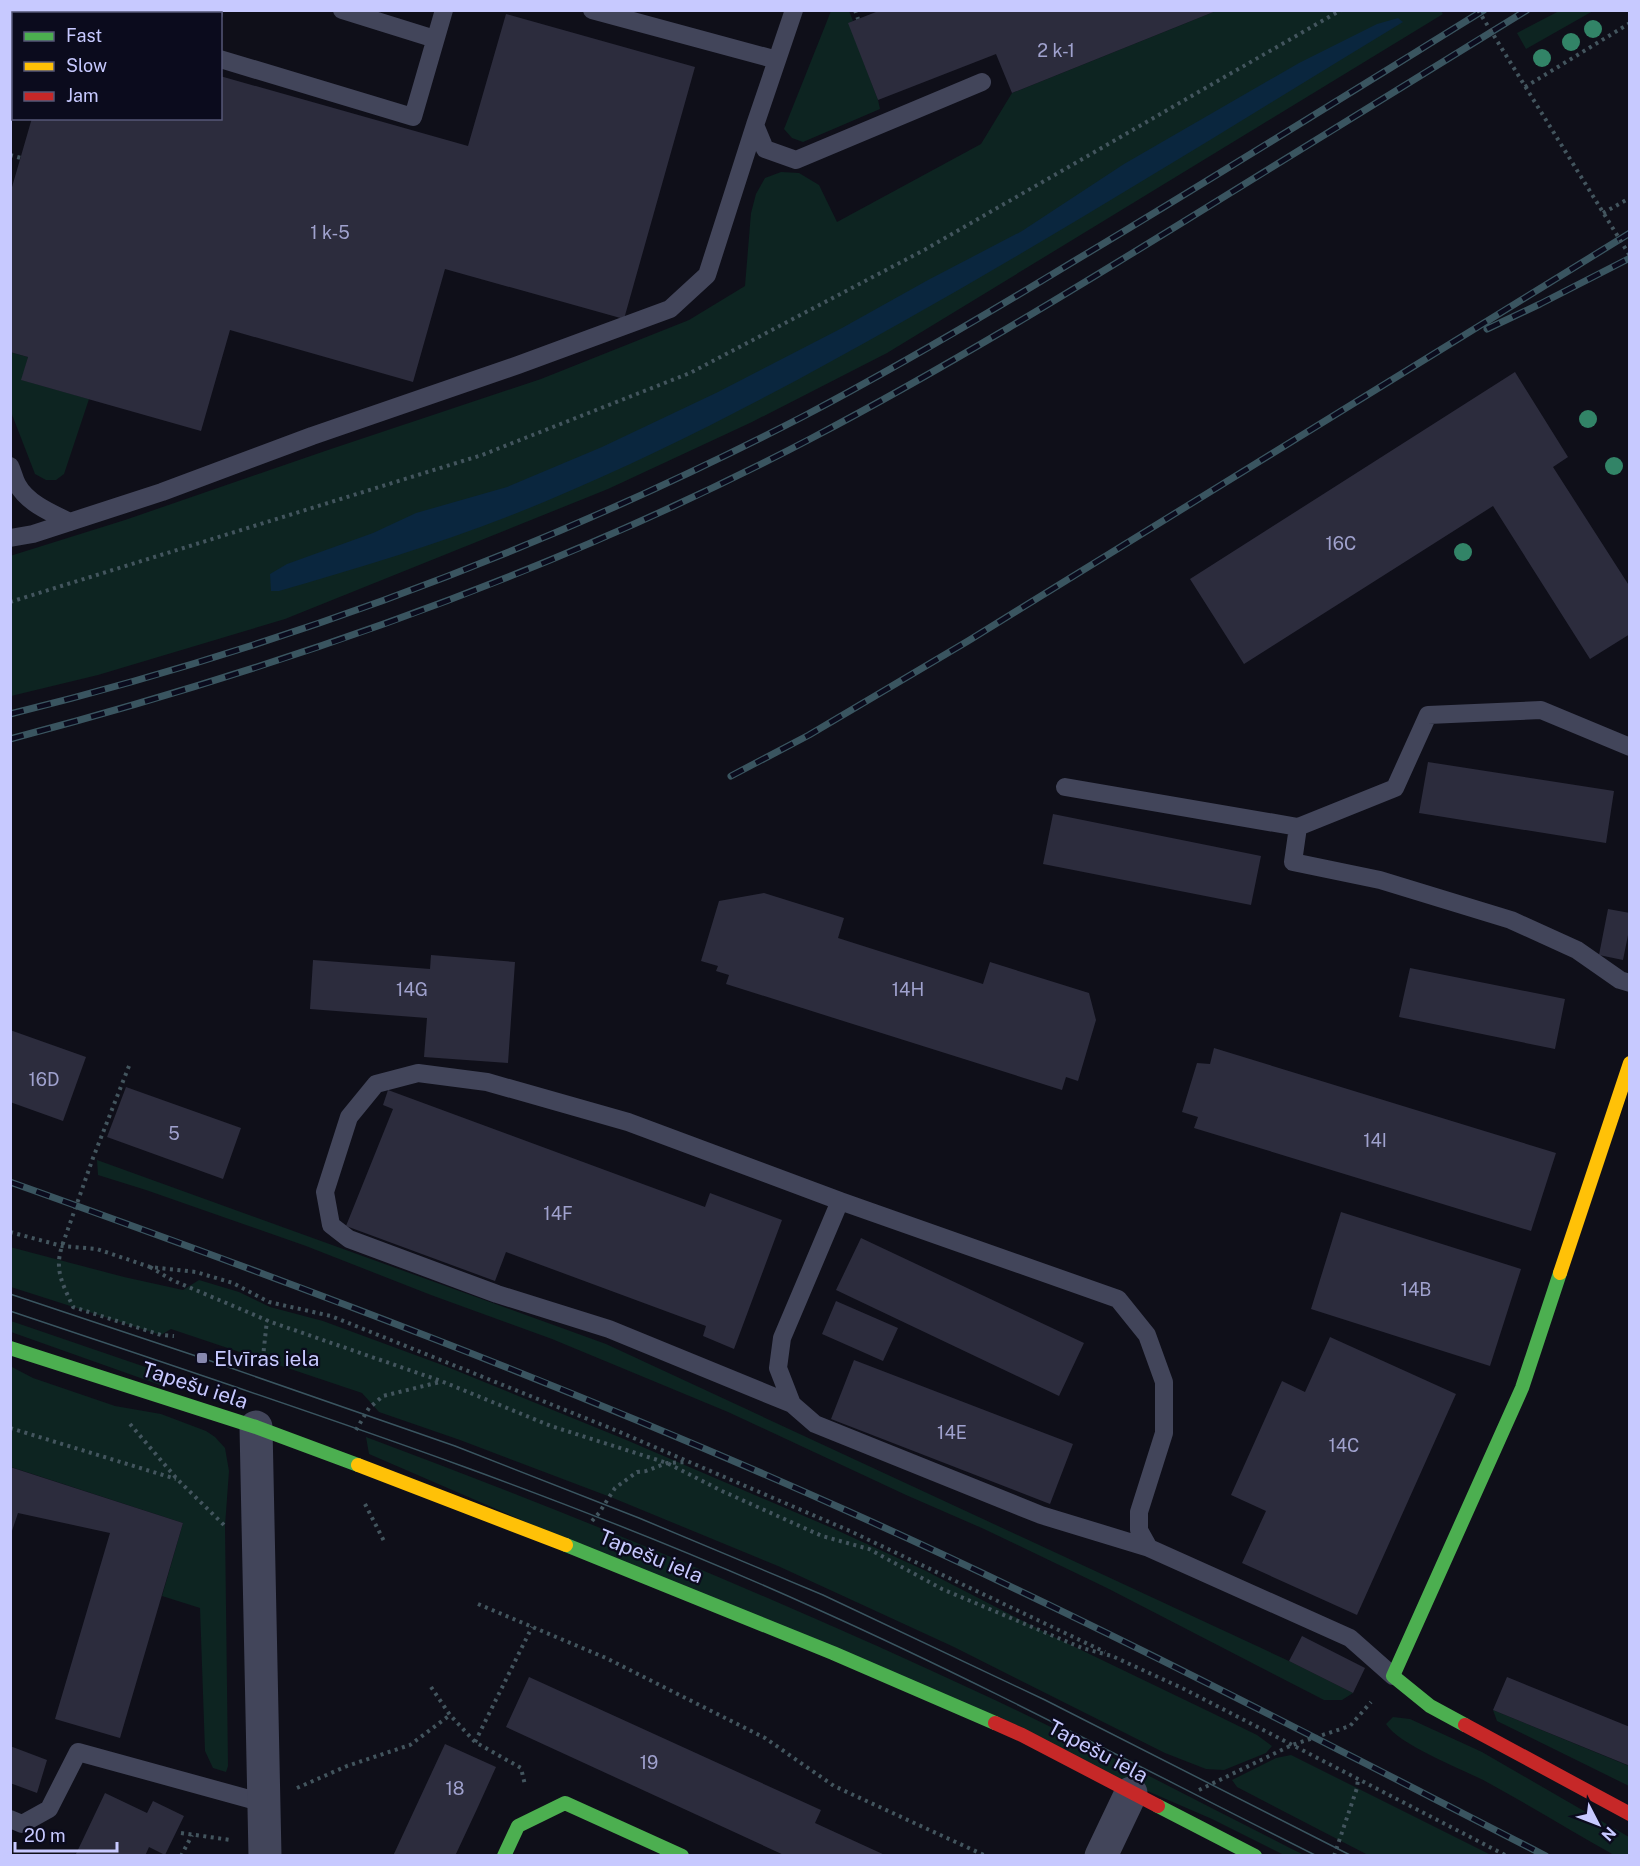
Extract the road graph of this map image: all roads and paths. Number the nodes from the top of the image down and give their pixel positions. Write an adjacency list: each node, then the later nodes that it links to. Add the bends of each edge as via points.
1 (342, 10): 10 (lane)
2 (444, 10): 10 (lane)
3 (592, 10): 12 (lane)
4 (794, 10): 12 (lane)
5 (855, 10): 8 (path)
6 (1341, 10): 24 (path, via 926,249 690,373 482,455)
7 (1478, 10): 14 (path, bridge)
8 (858, 19)
9 (1629, 23): 14 (path)
10 (435, 39): 11 (lane, via 413,117)
11 (222, 60)
12 (777, 60): 15 (lane)
13 (982, 82): 15 (lane, via 796,160 765,149)
14 (1525, 87): 19 (path, bridge)
15 (755, 125): 22 (lane, via 707,275 670,309)
16 (10, 155): 17 (path)
17 (21, 158)
18 (1629, 198): 19 (path)
19 (1603, 213): 20 (path, bridge)
20 (1629, 256)
21 (10, 466): 22 (lane, via 26,495 47,512)
22 (70, 522): 23 (lane)
23 (10, 538)
24 (10, 602)
25 (1629, 747): 27 (lane, via 1541,710 1428,715 1395,788)
26 (1065, 787): 27 (lane)
27 (1298, 828): 28 (lane, via 1293,862 1380,880 1511,920 1577,950)
28 (1629, 983)
29 (1629, 1063): 54 (street, via 1522,1388)
30 (129, 1065): 33 (path)
31 (840, 1201): 41 (lane, via 782,1338 778,1368); 41 (lane, via 628,1122 487,1082 418,1073 376,1084 349,1117 325,1192 331,1225 349,1239 497,1294 609,1329); 50 (lane, via 1118,1299 1147,1335 1164,1382 1164,1433 1139,1512 1139,1530)
32 (10, 1232): 33 (path)
33 (62, 1246): 34 (path, via 97,1249); 36 (path, via 59,1277 73,1307)
34 (150, 1267): 35 (path); 45 (path, via 196,1272 233,1283 269,1302 331,1316)
35 (267, 1320): 38 (path); 40 (path)
36 (174, 1336)
37 (10, 1348): 39 (street, Tapešu iela)
38 (262, 1366)
39 (106, 1379): 42 (street, Tapešu iela); 47 (path, via 115,1406)
40 (441, 1382): 44 (path, via 383,1396 369,1408); 46 (path, via 551,1426)
41 (792, 1404): 50 (lane, via 815,1424 1041,1515)
42 (255, 1427): 44 (street, Tapešu iela); 61 (street)
43 (10, 1428): 47 (path)
44 (342, 1460): 49 (street, Tapešu iela)
45 (690, 1462): 46 (path); 53 (path, via 850,1530)
46 (667, 1463): 49 (path, via 637,1472 615,1488); 53 (path, via 822,1536 869,1549 942,1589 1082,1648)
47 (177, 1479): 48 (path)
48 (231, 1532)
49 (569, 1546): 60 (street, Tapešu iela, via 1011,1730)
50 (1149, 1548): 54 (lane, via 1350,1638)
51 (478, 1604): 52 (path)
52 (532, 1627): 57 (path); 73 (path, via 606,1658 765,1738 834,1786)
53 (1112, 1656): 58 (path)
54 (1393, 1676): 58 (path, via 1350,1726); 63 (street, via 1430,1706)
55 (431, 1687): 56 (path)
56 (450, 1715): 57 (path); 61 (path, via 411,1745 346,1766)
57 (475, 1742): 65 (path, via 521,1768)
58 (1292, 1745): 59 (path); 62 (path, via 1194,1793)
59 (1358, 1779): 76 (path); 77 (path)
60 (1131, 1793): 62 (street, Tapešu iela); 74 (street)
61 (264, 1803): 64 (lane, via 78,1752 49,1809 22,1824); 70 (street)
62 (1170, 1812): 75 (street, Tapešu iela)
63 (1629, 1814)
64 (10, 1819)
65 (534, 1819): 71 (street, via 518,1826); 72 (street, via 565,1803)
66 (181, 1833): 67 (path)
67 (192, 1835): 68 (path); 69 (path)
68 (233, 1840)
69 (181, 1856)
70 (265, 1856)
71 (504, 1856)
72 (682, 1856)
73 (987, 1856)
74 (1101, 1856)
75 (1254, 1856)
76 (1334, 1856)
77 (1507, 1856)

